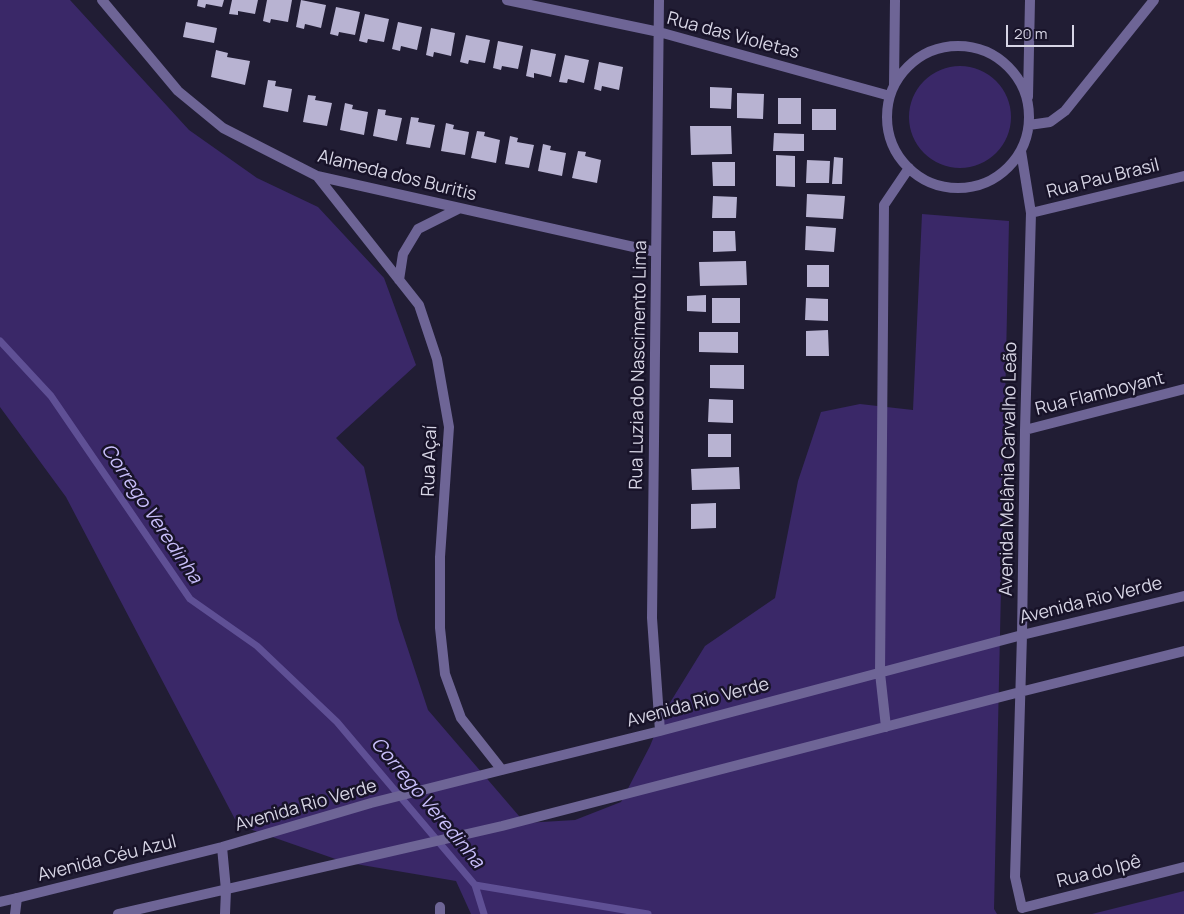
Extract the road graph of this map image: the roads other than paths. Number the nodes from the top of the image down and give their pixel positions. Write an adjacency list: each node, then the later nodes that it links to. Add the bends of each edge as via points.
1 (102, 0): 14 (street, Alameda dos Buritis, via 178,91 223,128)
2 (507, 0): 7 (street, Rua das Violetas)
3 (659, 0): 7 (street, Rua Luzia do Nascimento Lima)
4 (894, 0): 8 (street)
5 (1030, 0): 10 (street)
6 (1154, 0): 11 (street, via 1065,111 1050,122)
7 (659, 32): 9 (street, Rua das Violetas); 18 (street, Rua Luzia do Nascimento Lima)
8 (894, 85): 9 (street); 10 (street, via 906,67 925,53 946,46 968,46 990,52 1008,65 1021,84)
9 (890, 96): 13 (street, via 888,130 895,151)
10 (1028, 105): 11 (street)
11 (1029, 124): 12 (street)
12 (1021, 151): 13 (street, via 990,181 969,187 947,188 926,181); 17 (street, Avenida Melânia Carvalho Leão)
13 (908, 168): 25 (street, via 884,204)
14 (316, 176): 16 (street, Alameda dos Buritis); 19 (street, Rua Açaí)
15 (1184, 176): 17 (street, Rua Pau Brasil)
16 (460, 208): 18 (street, Alameda dos Buritis); 19 (street, via 418,229 403,254)
17 (1031, 213): 21 (street, Avenida Melânia Carvalho Leão)
18 (656, 252): 28 (street, Rua Luzia do Nascimento Lima, via 652,618)
19 (399, 280): 29 (street, Rua Açaí, via 419,305 437,359 449,426 440,557 440,628 445,674 461,718)
20 (1184, 389): 21 (street, Rua Flamboyant)
21 (1025, 430): 23 (street, Avenida Melânia Carvalho Leão)
22 (1184, 596): 23 (street, Avenida Rio Verde)
23 (1022, 634): 25 (street, Avenida Rio Verde); 26 (street, Avenida Melânia Carvalho Leão)
24 (1184, 650): 26 (street)
25 (880, 672): 27 (street); 28 (street, Avenida Rio Verde)
26 (1020, 692): 27 (street); 35 (street, Avenida Melânia Carvalho Leão, via 1015,877)
27 (886, 727): 32 (street, via 502,826)
28 (660, 731): 29 (street, Avenida Rio Verde)
29 (502, 770): 30 (street, Avenida Rio Verde, via 371,803)
30 (222, 847): 32 (street); 33 (street, Avenida Céu Azul)
31 (1184, 867): 35 (street, Rua do Ipê)
32 (226, 890): 37 (street); 38 (street)
33 (17, 898): 34 (street, Avenida Céu Azul); 36 (street)
34 (0, 902)
35 (1025, 911)
36 (15, 914)
37 (118, 914)
38 (225, 914)

